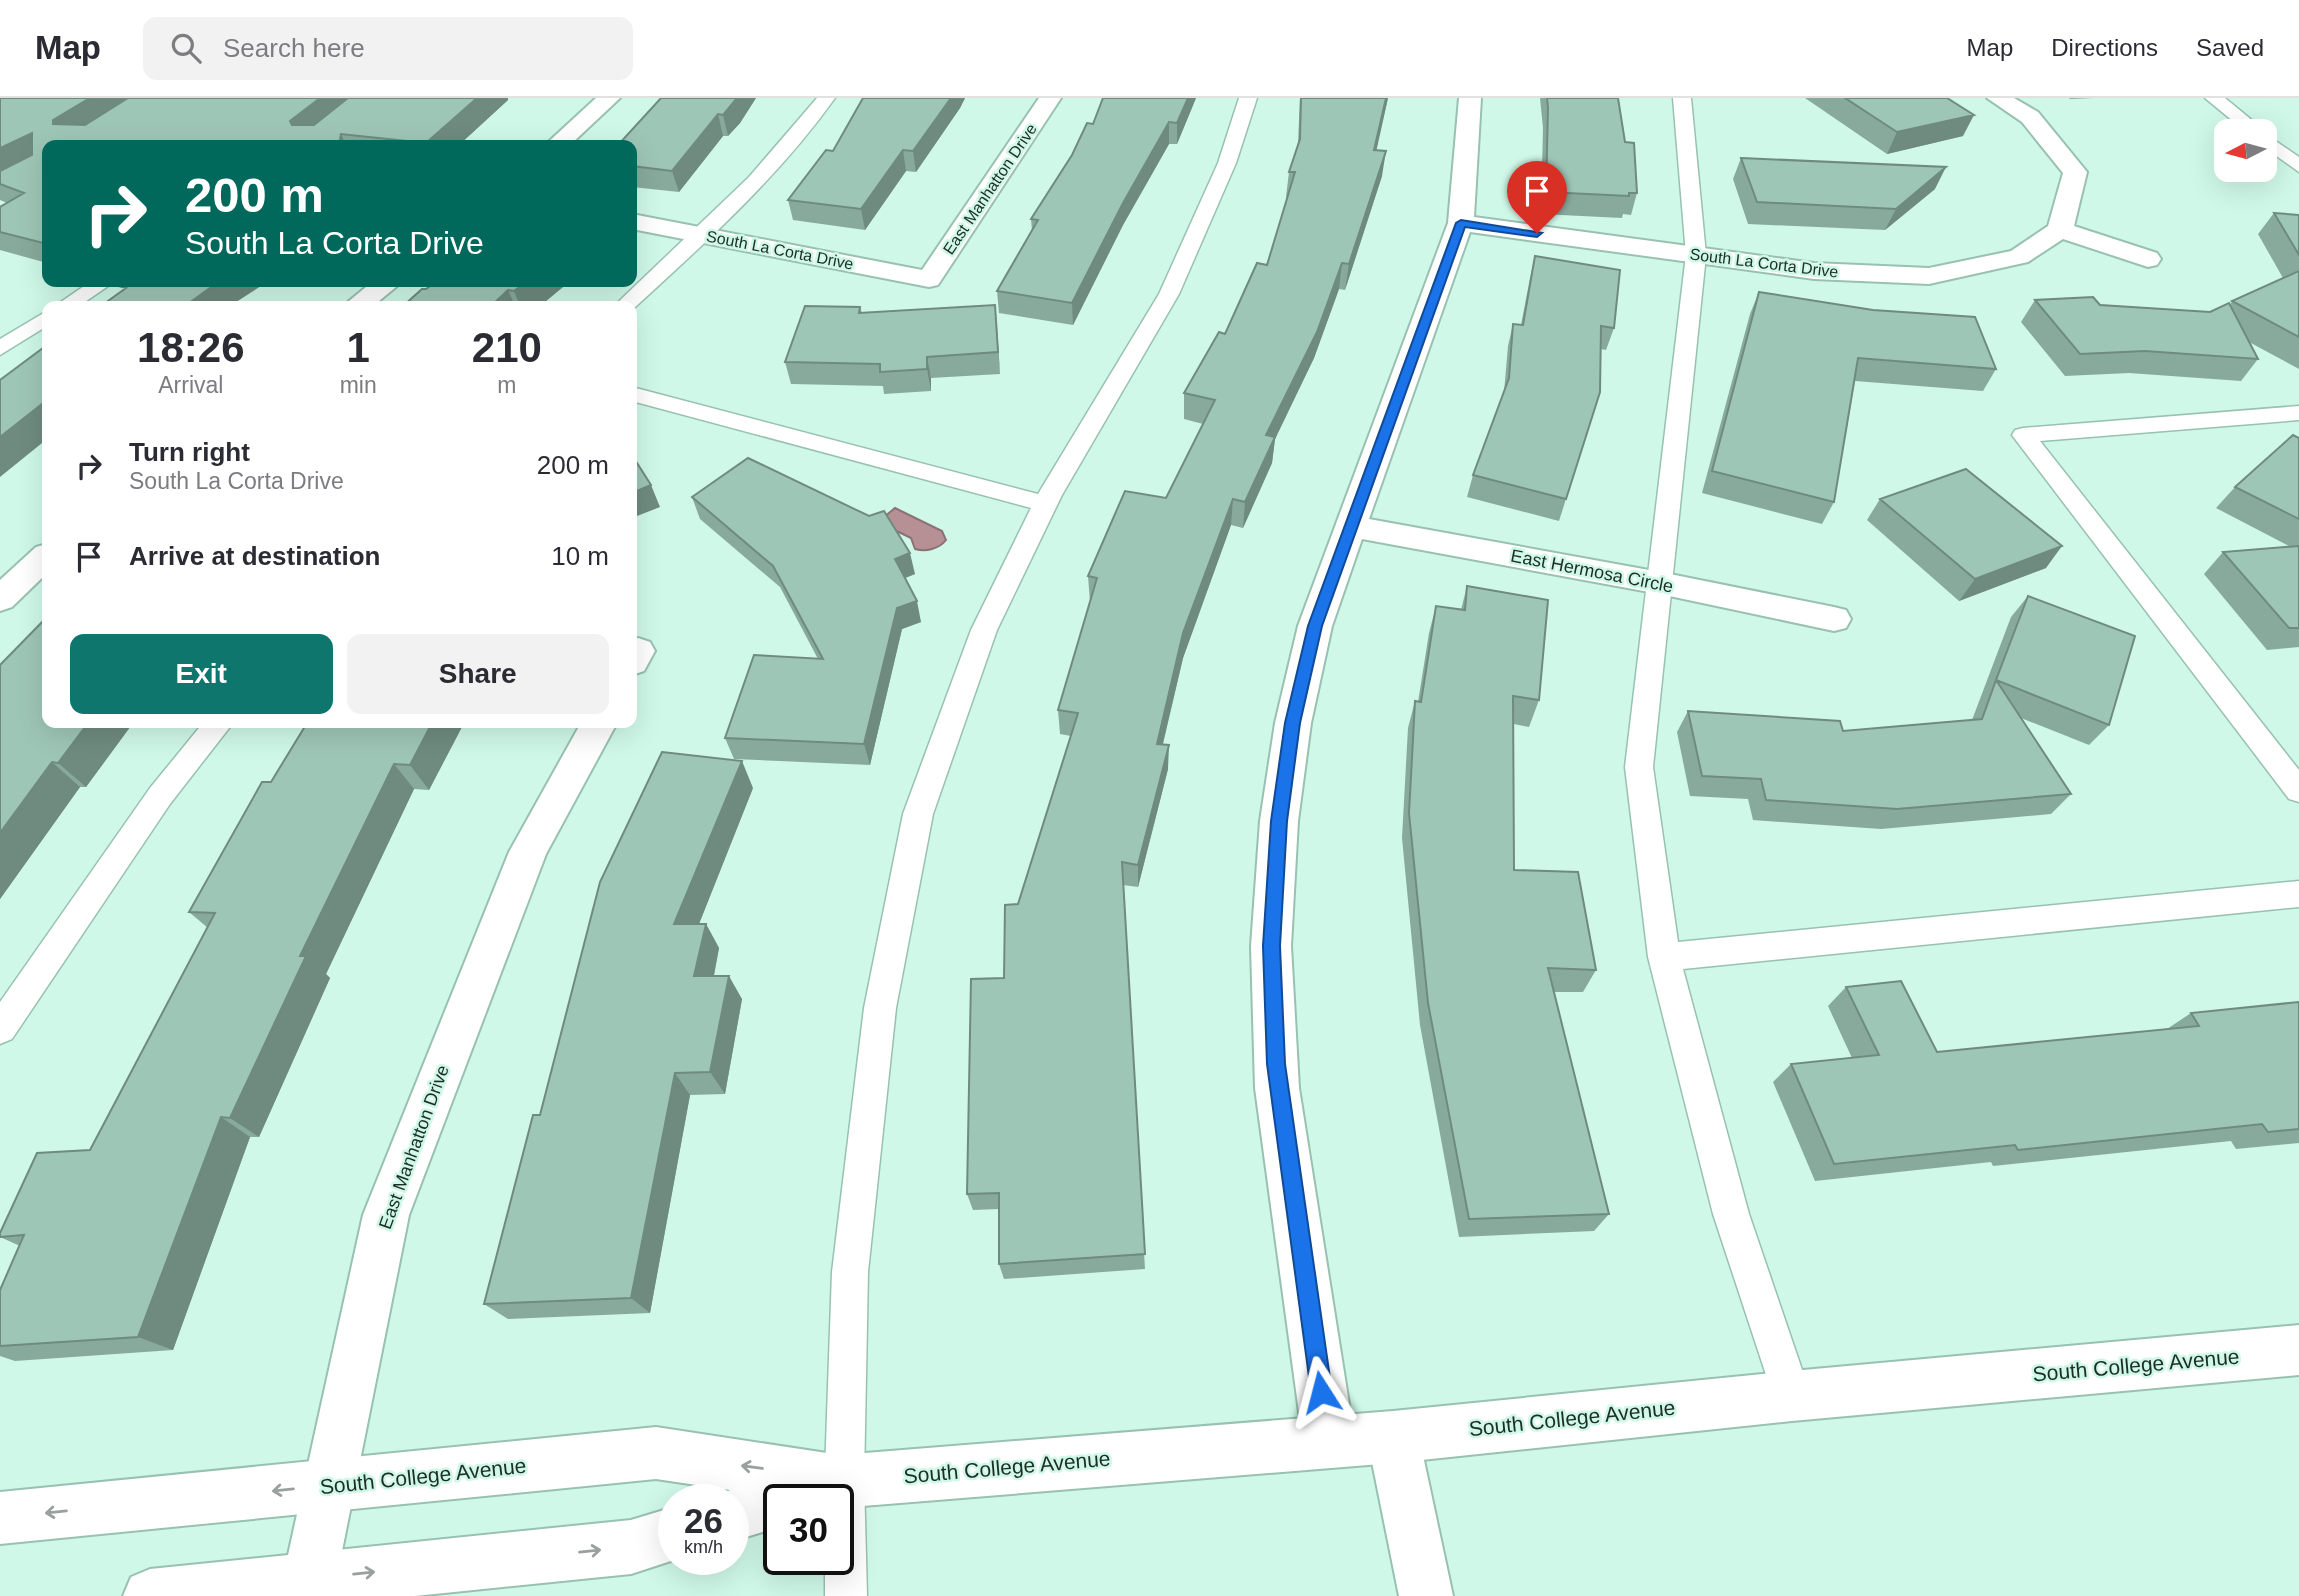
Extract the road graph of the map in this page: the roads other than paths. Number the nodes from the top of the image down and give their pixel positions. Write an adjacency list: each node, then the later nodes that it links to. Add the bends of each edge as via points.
1 (609, 98): 10 (street)
2 (826, 98): 16 (lane, via 790,146)
3 (1050, 98): 19 (street, East Manhatton Drive)
4 (1248, 98): 29 (lane, via 1227,163 1169,294)
5 (1470, 98): 14 (street)
6 (1682, 98): 17 (lane)
7 (1998, 98): 15 (street, via 2030,117 2075,172)
8 (2214, 98): 9 (lane)
9 (2241, 119)
10 (563, 140)
11 (2277, 148): 12 (lane)
12 (2299, 166)
13 (637, 223): 16 (street, South La Corta Drive)
14 (1461, 223): 17 (street, South La Corta Drive); 30 (street)
15 (2060, 230): 17 (street, South La Corta Drive, via 2019,257 1929,276 1814,271); 18 (street)
16 (702, 236): 19 (street, South La Corta Drive); 24 (lane)
17 (1696, 255): 32 (lane)
18 (2148, 259)
19 (929, 279)
20 (96, 287): 22 (lane)
21 (381, 287): 23 (street)
22 (73, 301)
23 (363, 301)
24 (630, 301)
25 (42, 320): 26 (lane)
26 (0, 349)
27 (637, 395): 29 (lane)
28 (2299, 413): 37 (lane, via 2023,435)
29 (1045, 504): 45 (lane, via 984,630 918,814 880,1008 850,1272)
30 (1349, 526): 32 (street, East Hermosa Circle); 44 (street, via 1315,626 1293,723 1279,821 1271,946 1277,1088)
31 (42, 560): 33 (street)
32 (1660, 583): 34 (street, East Hermosa Circle); 39 (lane, via 1639,767)
33 (0, 599)
34 (1834, 620)
35 (215, 728): 40 (lane, via 160,796)
36 (596, 728): 47 (street, East Manhatton Drive, via 528,852 386,1215)
37 (2299, 791)
38 (2299, 894): 39 (lane)
39 (1664, 957): 42 (lane, via 1731,1213)
40 (0, 1029)
41 (2299, 1350): 42 (street, South College Avenue)
42 (1792, 1396): 43 (street, South College Avenue)
43 (1393, 1437): 44 (street, South College Avenue); 53 (street)
44 (1329, 1442): 45 (street, South College Avenue)
45 (844, 1480): 46 (street, South College Avenue); 47 (street, South College Avenue, one-way to 47, via 656,1453); 52 (lane)
46 (831, 1484)
47 (330, 1485): 48 (street, South College Avenue, one-way to 48); 50 (street, East Manhatton Drive)
48 (0, 1518)
49 (658, 1539): 50 (street, one-way to 49, via 631,1547)
50 (308, 1587): 51 (street)
51 (150, 1596)
52 (846, 1596)
53 (1426, 1596)

